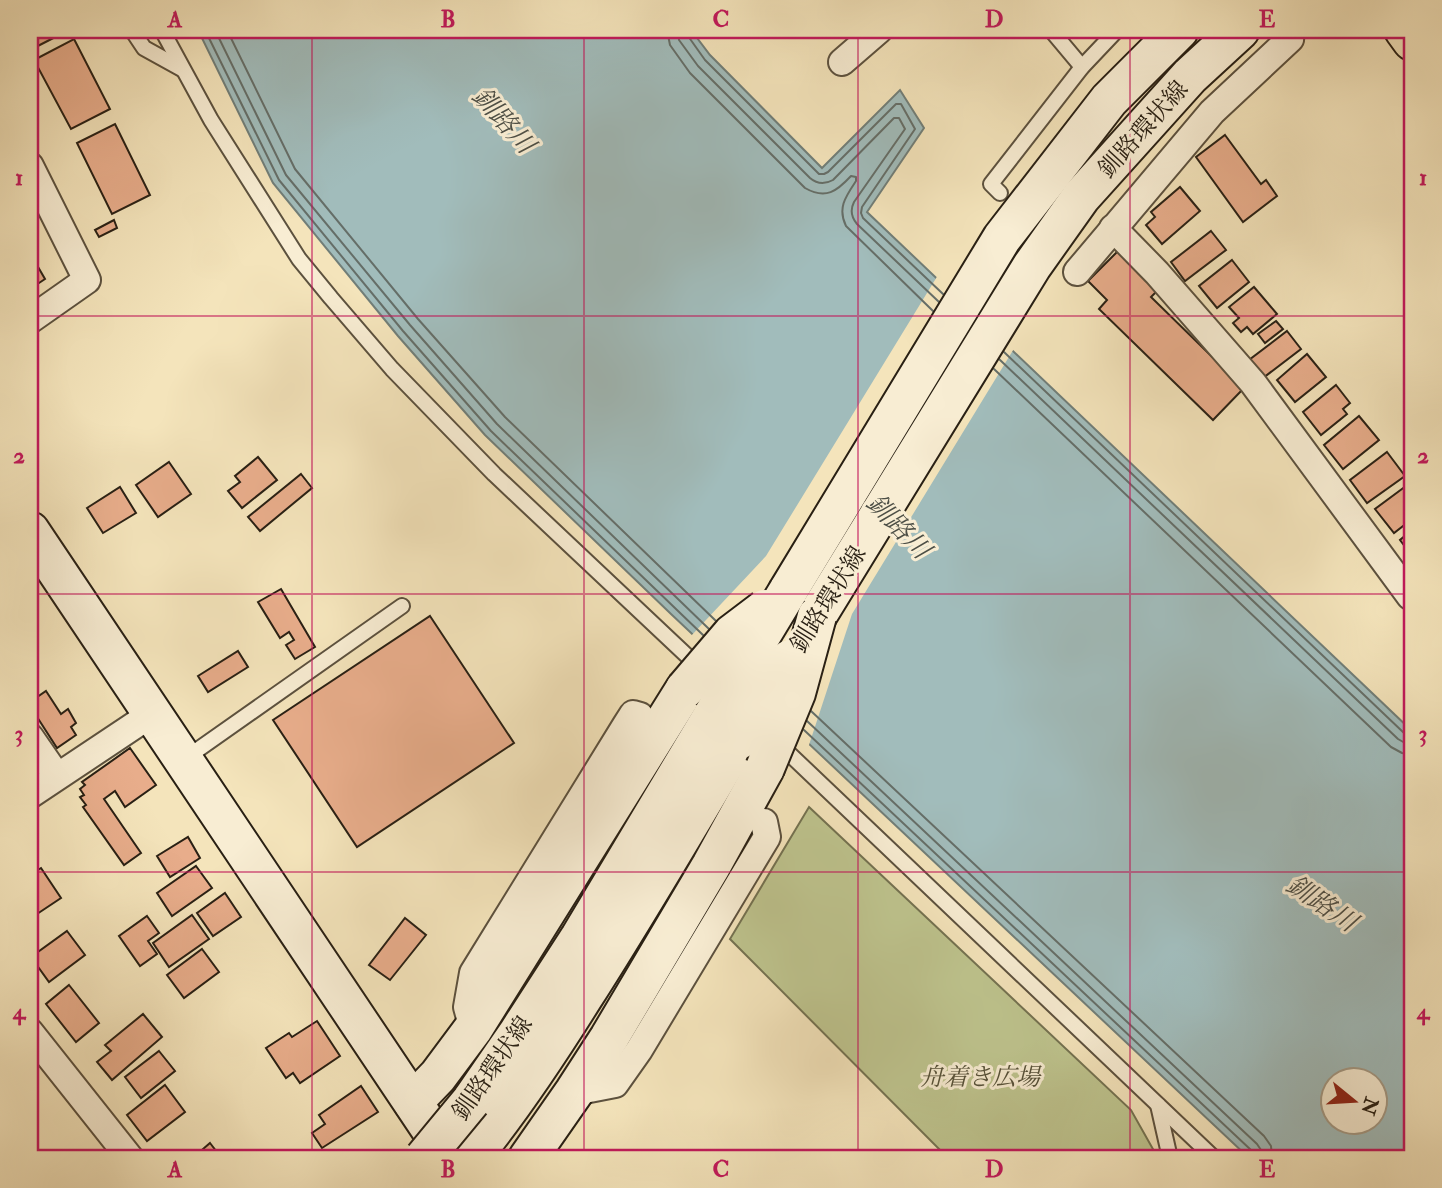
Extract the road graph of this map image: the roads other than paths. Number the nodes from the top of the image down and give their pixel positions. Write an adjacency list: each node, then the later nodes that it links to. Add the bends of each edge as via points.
1 (132, 30): 13 (lane, via 144,48)
2 (162, 30): 13 (lane)
3 (879, 30): 11 (street)
4 (1051, 30): 12 (lane)
5 (1117, 30): 12 (lane)
6 (1179, 30): 23 (street, 釧路環状線, bridge, via 1109,100 1002,238 788,591 733,635)
7 (1240, 30): 22 (street, 釧路環状線, via 1190,76 1082,197 1032,266)
8 (1287, 30): 16 (street, via 1290,39 1212,111)
9 (1404, 30): 10 (highway)
10 (1412, 41)
11 (842, 62)
12 (1082, 67): 15 (lane, via 991,184)
13 (183, 70): 23 (lane, via 299,259 392,369)
14 (30, 166): 18 (street, via 87,280)
15 (1000, 193)
16 (1114, 228): 17 (street); 20 (street, via 1253,383 1410,596)
17 (1073, 268)
18 (30, 320)
19 (30, 531): 24 (street)
20 (1412, 593)
21 (402, 606): 27 (lane)
22 (817, 616): 23 (street, 釧路環状線, bridge); 33 (street, bridge, via 796,693 765,768)
23 (713, 701): 31 (street, via 668,712); 35 (lane); 36 (street, 釧路環状線, via 611,954 547,1056); 38 (street, 釧路環状線, bridge, via 580,937 471,1101)
24 (153, 713): 27 (street); 28 (street)
25 (639, 716): 31 (street, via 633,714 472,974 467,1007)
26 (30, 737): 28 (street)
27 (184, 760): 34 (street)
28 (57, 776): 29 (street)
29 (30, 795)
30 (764, 822): 33 (street, via 767,837 639,1050 615,1084)
31 (473, 1029): 34 (street)
32 (30, 1032): 37 (street)
33 (574, 1092): 40 (street)
34 (413, 1102): 39 (street)
35 (1158, 1105): 41 (lane); 42 (lane)
36 (482, 1145)
37 (130, 1158)
38 (424, 1158)
39 (450, 1158)
40 (528, 1158)
41 (1170, 1158)
42 (1214, 1158)

